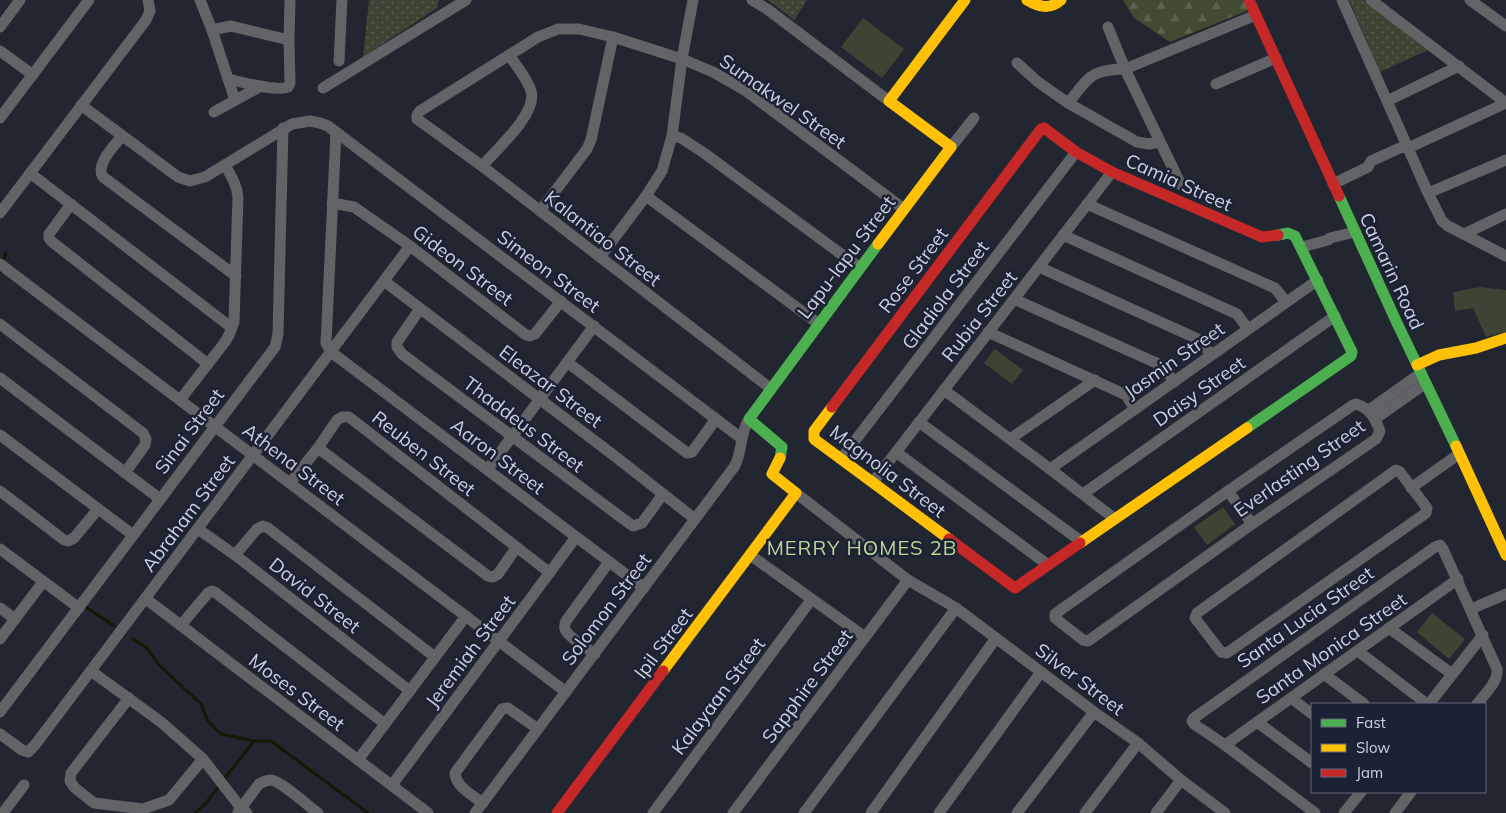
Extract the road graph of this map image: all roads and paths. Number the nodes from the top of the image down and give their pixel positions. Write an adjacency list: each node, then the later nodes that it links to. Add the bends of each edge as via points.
1 (89, 0): 32 (street)
2 (148, 0): 42 (street, via 150,11 146,20)
3 (200, 0): 21 (street)
4 (290, 0): 23 (street)
5 (342, 0): 28 (street)
6 (466, 0): 36 (street)
7 (693, 0): 26 (street)
8 (752, 0): 38 (street)
9 (964, 0): 38 (street)
10 (1027, 0): 11 (street, via 1043,7 1050,7)
11 (1061, 0)
12 (1250, 0): 17 (street, Camarin Road)
13 (1342, 0): 39 (street)
14 (1371, 0): 30 (street)
15 (1470, 0): 19 (street)
16 (15, 2): 18 (street)
17 (1256, 15): 27 (street, Camarin Road); 31 (street)
18 (0, 26)
19 (1506, 26)
20 (1108, 27): 31 (street)
21 (212, 30): 23 (street, via 231,26); 33 (street)
22 (613, 37): 25 (street, Sumakwel Street, via 579,29 558,29 538,36); 26 (street, Sumakwel Street); 69 (street, via 591,140)
23 (289, 40): 35 (street, via 290,85 284,89)
24 (0, 50): 32 (street)
25 (509, 55): 44 (street, Sumakwel Street); 58 (street, via 531,88 530,105 517,127)
26 (682, 58): 51 (street); 68 (street, Sumakwel Street, via 746,92)
27 (1276, 58): 34 (street); 61 (street, Camarin Road)
28 (339, 61)
29 (1017, 63): 40 (street)
30 (1459, 66): 39 (street); 41 (street)
31 (1125, 69): 40 (street, via 1098,72 1088,78); 52 (street)
32 (33, 75): 45 (street)
33 (228, 79): 35 (street); 37 (street)
34 (1216, 84)
35 (261, 86): 37 (street)
36 (323, 88)
37 (235, 100): 43 (street)
38 (889, 101): 53 (street)
39 (1387, 101): 54 (street)
40 (1068, 103): 52 (street, via 1137,142)
41 (1506, 103): 54 (street)
42 (82, 105): 50 (street, Simeon Street); 60 (street)
43 (214, 112)
44 (417, 115): 58 (street, Kalantiao Street, via 417,119)
45 (0, 118)
46 (974, 118): 53 (street, Lapu-lapu Street)
47 (283, 128): 49 (street, Simeon Street, via 310,121 320,122); 57 (street, Simeon Street); 114 (street, Sinai Street, via 277,340)
48 (1044, 128): 55 (street, Camia Street); 116 (street, Rose Street)
49 (336, 132): 65 (street); 86 (street, Simeon Street)
50 (122, 136): 57 (street, Simeon Street, via 184,180 198,180); 82 (street, via 102,162 100,171 103,177)
51 (672, 136): 64 (street, via 662,171); 81 (street, via 704,153)
52 (1159, 142): 62 (street)
53 (951, 147): 68 (street, Lapu-lapu Street)
54 (1408, 148): 61 (street, via 1402,147 1371,161 1368,167); 63 (street)
55 (1076, 152): 59 (street, Camia Street); 124 (street, Gladiola Street)
56 (1506, 160): 63 (street)
57 (225, 165): 82 (street, via 238,197)
58 (482, 166): 69 (street, Kalantiao Street)
59 (1112, 172): 67 (street, Rubia Street); 76 (street, Camia Street, via 1262,237 1292,234)
60 (30, 173): 66 (street); 70 (street)
61 (1333, 184): 72 (street, Camarin Road)
62 (1181, 185)
63 (1428, 193): 73 (street, via 1442,221)
64 (646, 196): 78 (street); 91 (street)
65 (332, 203): 75 (street, Gideon Street, via 354,207); 97 (street, via 326,343)
66 (71, 204): 93 (street); 100 (street, via 49,234 51,241)
67 (1087, 204): 74 (street, Rubia Street); 87 (street, via 1275,288)
68 (904, 209): 81 (street, Lapu-lapu Street)
69 (540, 212): 78 (street, Kalantiao Street)
70 (0, 213)
71 (1506, 214): 73 (street)
72 (1356, 233): 76 (street); 101 (street, Camarin Road)
73 (1464, 234): 77 (street)
74 (1063, 235): 80 (street, Rubia Street); 94 (street, via 1237,314)
75 (410, 246): 84 (street, Abraham Street); 86 (street, Gideon Street, via 526,335 535,334)
76 (1302, 248): 83 (street)
77 (1506, 256)
78 (600, 257): 105 (street, Kalantiao Street)
79 (0, 264): 108 (street, Athena Street)
80 (1039, 267): 85 (street, Rubia Street); 98 (street, via 1200,340)
81 (860, 268): 91 (street, Lapu-lapu Street)
82 (236, 276): 93 (street)
83 (1318, 280): 87 (street, Jasmin Street); 89 (street)
84 (384, 281): 88 (street, Eleazar Street); 97 (street, Abraham Street)
85 (1014, 300): 95 (street, Rubia Street); 104 (street, via 1163,366)
86 (561, 301): 92 (street, Simeon Street)
87 (1286, 302): 94 (street, Jasmin Street)
88 (420, 309): 107 (street, Eleazar Street); 117 (street, Thaddeus Street, via 399,338 398,350)
89 (1335, 316): 135 (street, Daisy Street); 138 (street, via 1352,352 1350,356)
90 (0, 324): 127 (street, via 143,434 145,445)
91 (819, 324): 105 (street, Lapu-lapu Street)
92 (594, 326): 99 (street); 111 (street, Simeon Street)
93 (232, 328): 100 (street)
94 (1248, 329): 98 (street, Jasmin Street)
95 (988, 332): 103 (street); 106 (street, Rubia Street)
96 (1506, 338): 101 (street, via 1439,356)
97 (331, 352): 123 (street, Abraham Street); 126 (street, Aaron Street)
98 (1211, 355): 104 (street, Jasmin Street)
99 (567, 362): 107 (street); 111 (street, via 687,453 692,452)
100 (208, 364): 108 (street)
101 (1421, 374): 110 (street); 122 (street, Camarin Road)
102 (0, 378): 127 (street)
103 (1095, 380): 109 (street, via 1126,395); 119 (street)
104 (1174, 382): 109 (street, Jasmin Street)
105 (770, 388): 112 (street, Lapu-lapu Street)
106 (944, 390): 113 (street, Rubia Street); 119 (street)
107 (540, 399): 117 (street); 134 (street, Eleazar Street)
108 (180, 400): 114 (street, Athena Street)
109 (1135, 409): 125 (street, Jasmin Street)
110 (1372, 415): 132 (street, Everlasting Street, via 1360,405 1352,405); 140 (street, Everlasting Street, via 1380,432 1376,439)
111 (716, 419): 118 (street, Simeon Street)
112 (748, 419): 118 (street, Solomon Street); 133 (street, via 782,447 772,474)
113 (919, 422): 121 (street, Rubia Street); 144 (street)
114 (215, 426): 123 (street, Athena Street); 136 (street, Sinai Street)
115 (0, 435): 137 (street)
116 (813, 436): 124 (street, Magnolia Street)
117 (512, 437): 126 (street); 134 (street, Thaddeus Street, via 630,524 642,523)
118 (741, 438): 139 (street, Solomon Street, via 737,463)
119 (1010, 439): 125 (street)
120 (318, 448): 129 (street, Reuben Street); 145 (street, via 488,576 498,574); 145 (street, Reuben Street, via 337,420 349,418)
121 (896, 452): 128 (street, Rubia Street); 151 (street)
122 (1459, 454): 130 (street); 149 (street, Camarin Road)
123 (253, 455): 129 (street, Athena Street); 141 (street, Abraham Street)
124 (841, 459): 128 (street, Magnolia Street)
125 (1050, 469): 135 (street)
126 (488, 470): 143 (street, Aaron Street)
127 (125, 473): 136 (street)
128 (873, 482): 151 (street, Magnolia Street, via 1015,588)
129 (290, 483): 164 (street, Athena Street)
130 (1411, 488): 130 (street, via 1396,470 1197,613 1195,618 1220,652 1227,653 1426,513 1427,508)
131 (0, 491): 137 (street, via 68,541)
132 (1228, 491): 140 (street); 140 (street, Everlasting Street, via 1055,614 1055,618 1088,641)
133 (796, 493): 148 (street, Ipil Street); 154 (street, Silver Street)
134 (663, 494): 139 (street, Eleazar Street)
135 (1083, 494): 138 (street)
136 (160, 499): 142 (street, Sinai Street)
137 (98, 509): 142 (street)
138 (1115, 519): 144 (street)
139 (695, 520): 156 (street, Solomon Street)
140 (1252, 524)
141 (198, 529): 147 (street, David Street); 158 (street, Abraham Street)
142 (133, 535): 161 (street, Sinai Street)
143 (576, 538): 150 (street, Aaron Street); 152 (street, Jeremiah Street)
144 (1082, 542): 151 (street)
145 (516, 548): 152 (street, Reuben Street)
146 (0, 550): 155 (street)
147 (236, 555): 175 (street, via 257,529 268,528); 180 (street, David Street)
148 (750, 555): 159 (street); 211 (street, Ipil Street)
149 (1506, 555)
150 (609, 562): 156 (street, Aaron Street); 174 (street, via 565,625 566,632)
151 (1048, 565)
152 (550, 572): 172 (street, Jeremiah Street)
153 (1458, 579): 163 (street); 167 (street, Santa Monica Street); 196 (street, Santa Lucia Street, via 1443,549 1440,545 1435,547 1192,720)
154 (908, 580): 162 (street, Silver Street); 169 (street, Sapphire Street)
155 (43, 582): 161 (street); 165 (street)
156 (644, 588): 174 (street, Solomon Street)
157 (1506, 594): 163 (street)
158 (146, 599): 166 (street, Moses Street); 176 (street, Abraham Street)
159 (811, 600): 169 (street); 212 (street, Kalayaan Street)
160 (0, 608): 165 (street)
161 (78, 608): 188 (street, Sinai Street)
162 (956, 608): 171 (street, Silver Street); 214 (street)
163 (1471, 610): 168 (street)
164 (466, 616): 172 (street, Athena Street); 175 (street)
165 (15, 619): 170 (street)
166 (181, 625): 192 (street, via 212,591); 198 (street, Moses Street)
167 (1389, 628): 173 (street, Santa Monica Street); 179 (street)
168 (1483, 635): 179 (street); 187 (street, via 1498,674)
169 (865, 637): 213 (street, Sapphire Street)
170 (0, 638)
171 (996, 638): 177 (street, Silver Street); 215 (street)
172 (499, 641): 181 (street, Athena Street); 202 (street, Jeremiah Street)
173 (1358, 650): 178 (street, Santa Monica Street); 185 (street)
174 (595, 654): 181 (street, Solomon Street)
175 (435, 657): 180 (street)
176 (92, 671): 182 (street); 194 (street, Abraham Street, via 28,752)
177 (1041, 672): 189 (street, Silver Street); 216 (street)
178 (1324, 674): 183 (street, Santa Monica Street); 184 (street)
179 (1452, 674): 186 (street)
180 (410, 691): 192 (street)
181 (566, 692): 193 (street, Solomon Street)
182 (129, 698): 197 (street); 197 (street, via 71,773 70,781 75,788 94,803 142,809 169,800)
183 (1291, 698): 190 (street); 191 (street, Santa Monica Street)
184 (1363, 703)
185 (1427, 703)
186 (1429, 703)
187 (1478, 703)
188 (0, 712)
189 (1094, 712): 195 (street, Silver Street); 217 (street)
190 (1311, 713)
191 (1257, 722): 196 (street, Santa Monica Street); 199 (street)
192 (385, 724): 198 (street)
193 (538, 729): 205 (street, Solomon Street); 205 (street, via 508,708 502,709 455,773 459,785)
194 (0, 734)
195 (1138, 743): 200 (street, Silver Street); 218 (street)
196 (1225, 745): 221 (street)
197 (203, 759): 206 (street)
198 (358, 760): 202 (street, Moses Street)
199 (1311, 761)
200 (1181, 780): 219 (street); 220 (street, Silver Street)
201 (24, 785): 207 (street)
202 (392, 785): 209 (street, Moses Street)
203 (1357, 793): 222 (street)
204 (1410, 793): 223 (street)
205 (483, 802): 210 (street, Solomon Street)
206 (242, 811): 208 (street, via 259,784 269,780)
207 (3, 813)
208 (318, 813)
209 (428, 813)
210 (475, 813)
211 (557, 813)
212 (653, 813)
213 (733, 813)
214 (804, 813)
215 (871, 813)
216 (939, 813)
217 (1017, 813)
218 (1086, 813)
219 (1156, 813)
220 (1225, 813)
221 (1315, 813)
222 (1344, 813)
223 (1395, 813)

